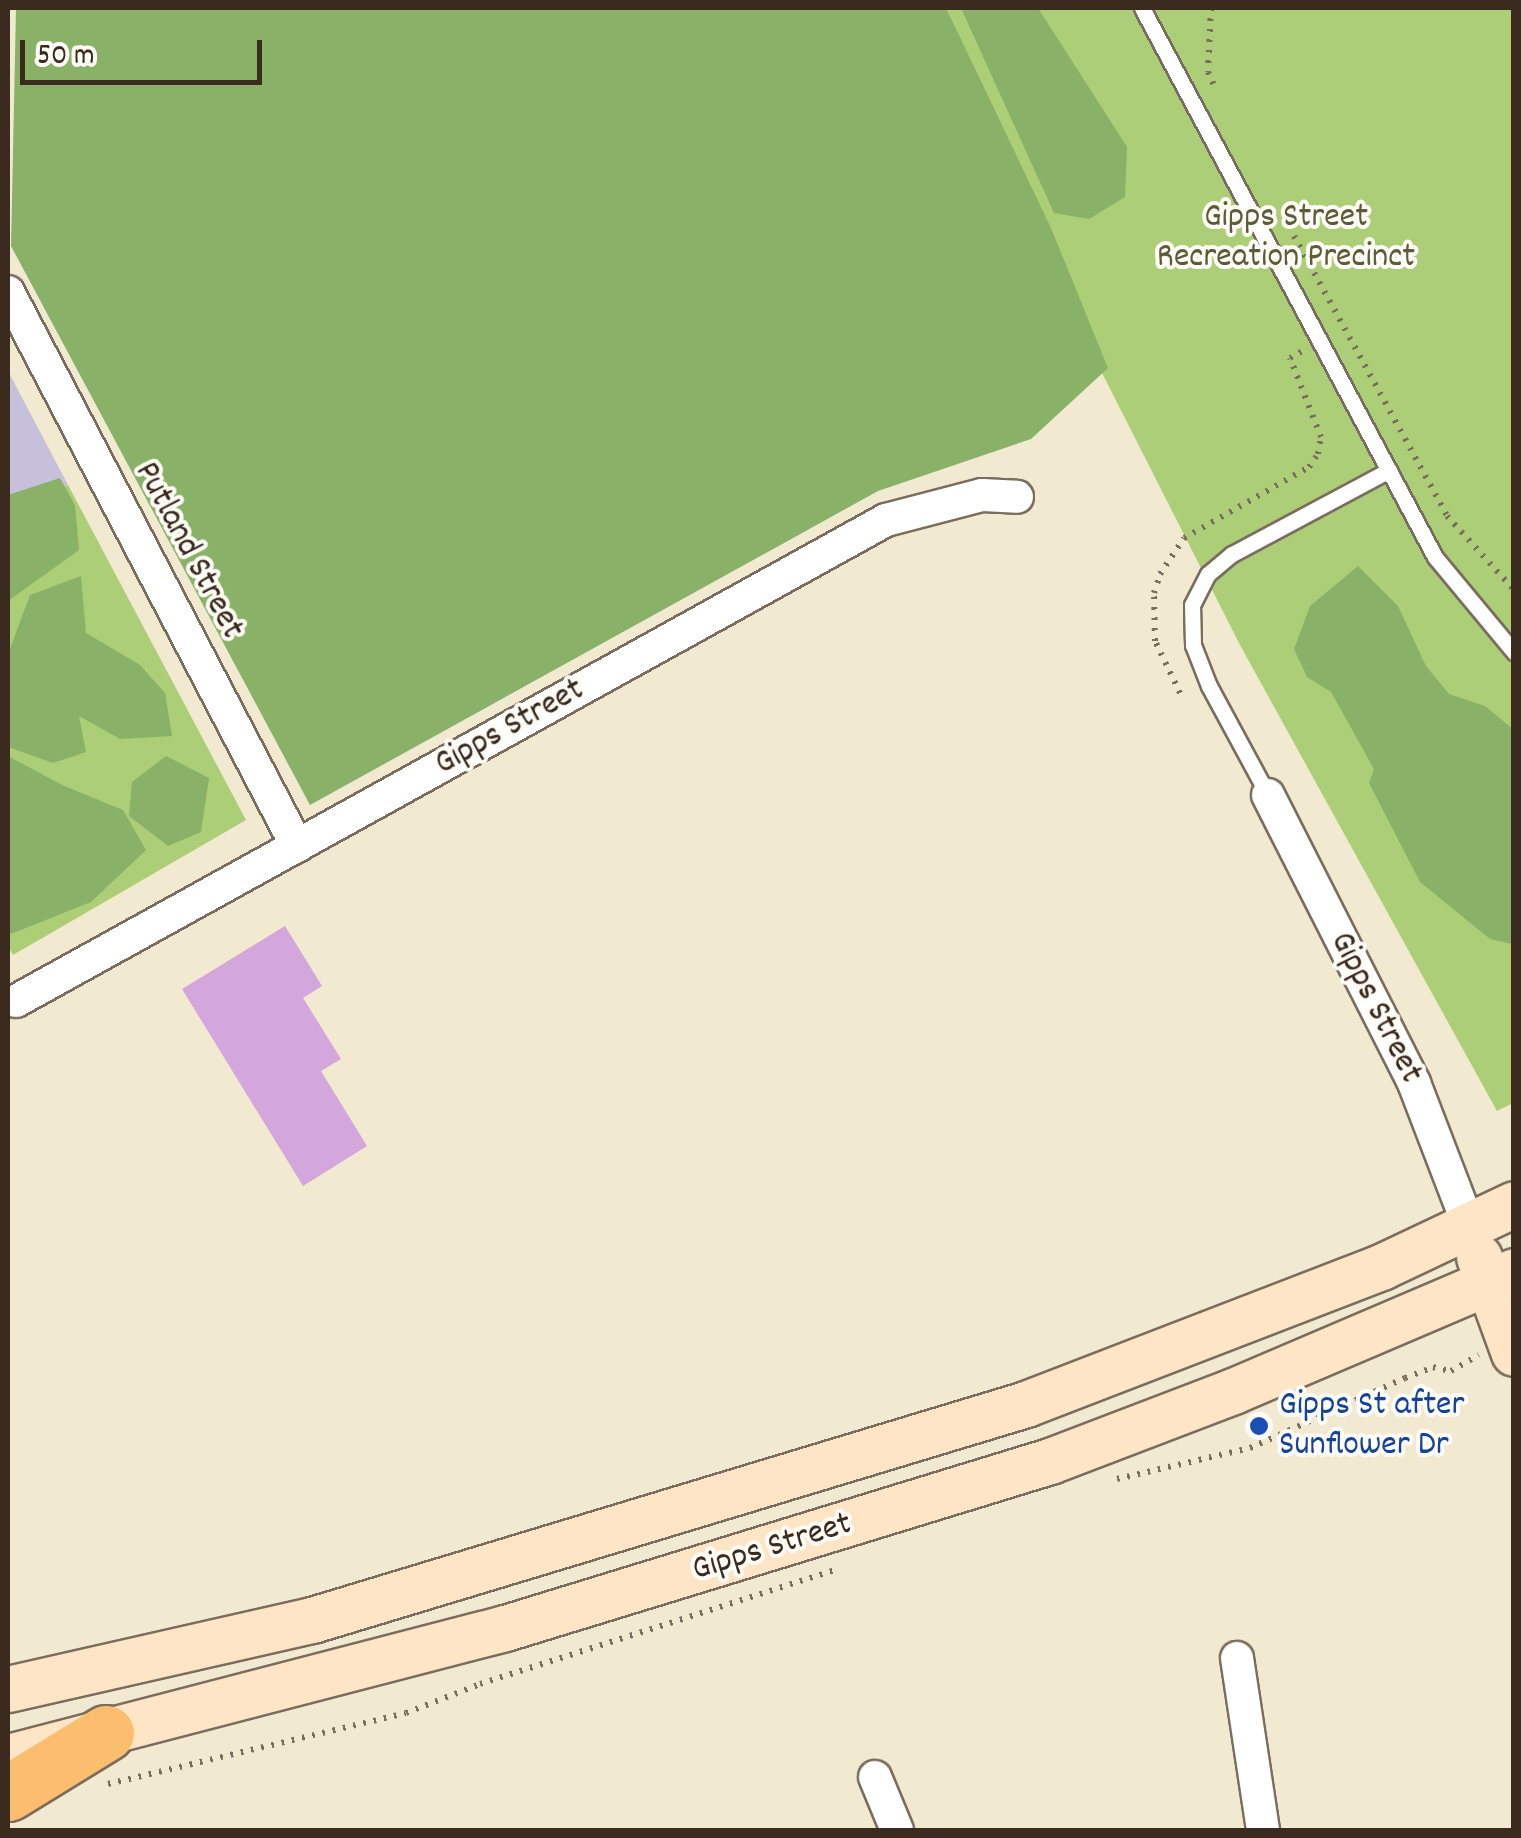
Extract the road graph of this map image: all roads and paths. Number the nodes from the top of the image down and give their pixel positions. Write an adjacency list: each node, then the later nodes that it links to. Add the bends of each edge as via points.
1 (1142, 8): 7 (lane)
2 (1211, 8): 3 (path, via 1208,72)
3 (1224, 106)
4 (1289, 226): 6 (path)
5 (8, 292): 14 (street, Putland Street)
6 (1344, 328): 7 (path); 10 (path, via 1447,516)
7 (1320, 341): 8 (lane); 12 (path, via 1290,358 1321,437 1318,454 1309,467 1184,538 1160,574 1155,641)
8 (1389, 470): 11 (lane, via 1436,557); 13 (lane, via 1232,554 1208,574 1192,605 1193,645 1209,686)
9 (1018, 497): 14 (street, Gipps Street, via 982,495 886,520)
10 (1514, 590)
11 (1514, 652)
12 (1180, 693)
13 (1268, 795): 17 (street, Gipps Street, via 1414,1083)
14 (297, 846): 15 (street, Gipps Street)
15 (12, 994)
16 (1514, 1204): 17 (main road, Gipps Street)
17 (1469, 1226): 18 (main road); 21 (main road, Gipps Street, via 1382,1267 1026,1404 312,1620)
18 (1501, 1277): 19 (main road); 22 (main road, Gipps Street, via 1050,1461 504,1628)
19 (1514, 1353)
20 (1237, 1658): 27 (street)
21 (8, 1689)
22 (106, 1733): 23 (main road, Gipps Street); 25 (highway)
23 (8, 1757)
24 (875, 1777): 26 (street)
25 (8, 1793)
26 (897, 1830)
27 (1262, 1830)

